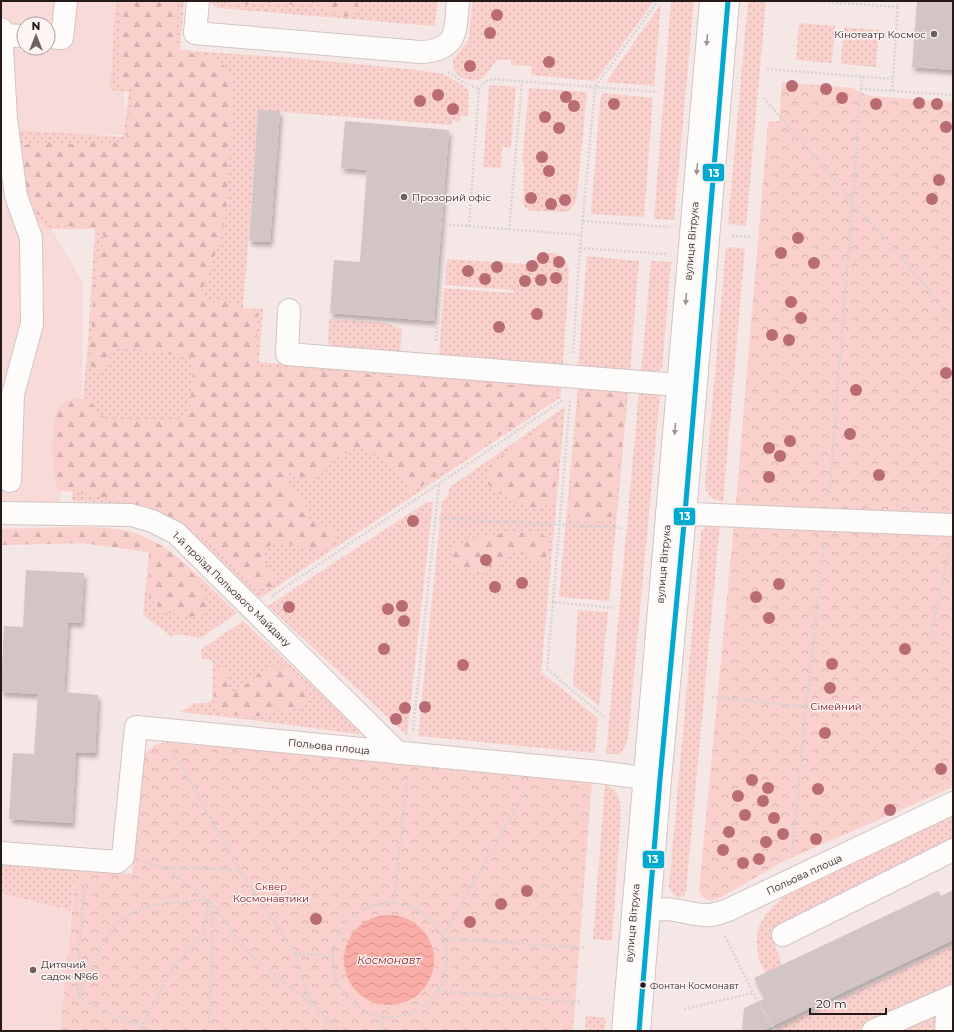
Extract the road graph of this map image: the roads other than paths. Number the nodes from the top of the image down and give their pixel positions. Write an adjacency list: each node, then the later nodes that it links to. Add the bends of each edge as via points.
1 (66, 1): 9 (main road, via 62,38)
2 (198, 1): 3 (main road, via 195,33 431,52 450,41 454,34)
3 (458, 1)
4 (710, 1): 11 (main road, вулиця Вітрука, one-way to 11)
5 (728, 1): 14 (main road, вулиця Вітрука)
6 (1, 29): 7 (main road)
7 (1, 35): 8 (main road); 12 (main road, via 6,119 16,196 30,238 32,324 13,394)
8 (16, 36)
9 (56, 38)
10 (289, 310): 11 (main road, via 287,354)
11 (679, 385): 14 (main road, вулиця Вітрука, one-way to 14)
12 (10, 480)
13 (1, 513): 16 (main road, 1-й проїзд Польового Майдану, via 131,515 152,521 176,533)
14 (676, 513): 15 (main road, via 827,519); 17 (main road, вулиця Вітрука)
15 (951, 534)
16 (404, 753): 17 (main road, Польова площа); 20 (main road, Польова площа, via 136,727 120,859 87,860)
17 (652, 778): 21 (main road, вулиця Вітрука); 24 (main road, вулиця Вітрука)
18 (953, 803): 21 (main road, Польова площа, via 790,882 715,915 661,908)
19 (953, 850): 22 (main road)
20 (1, 853)
21 (649, 912): 25 (main road, вулиця Вітрука)
22 (784, 935)
23 (950, 998): 26 (main road); 27 (main road)
24 (623, 1031)
25 (640, 1031)
26 (873, 1031)
27 (946, 1031)

